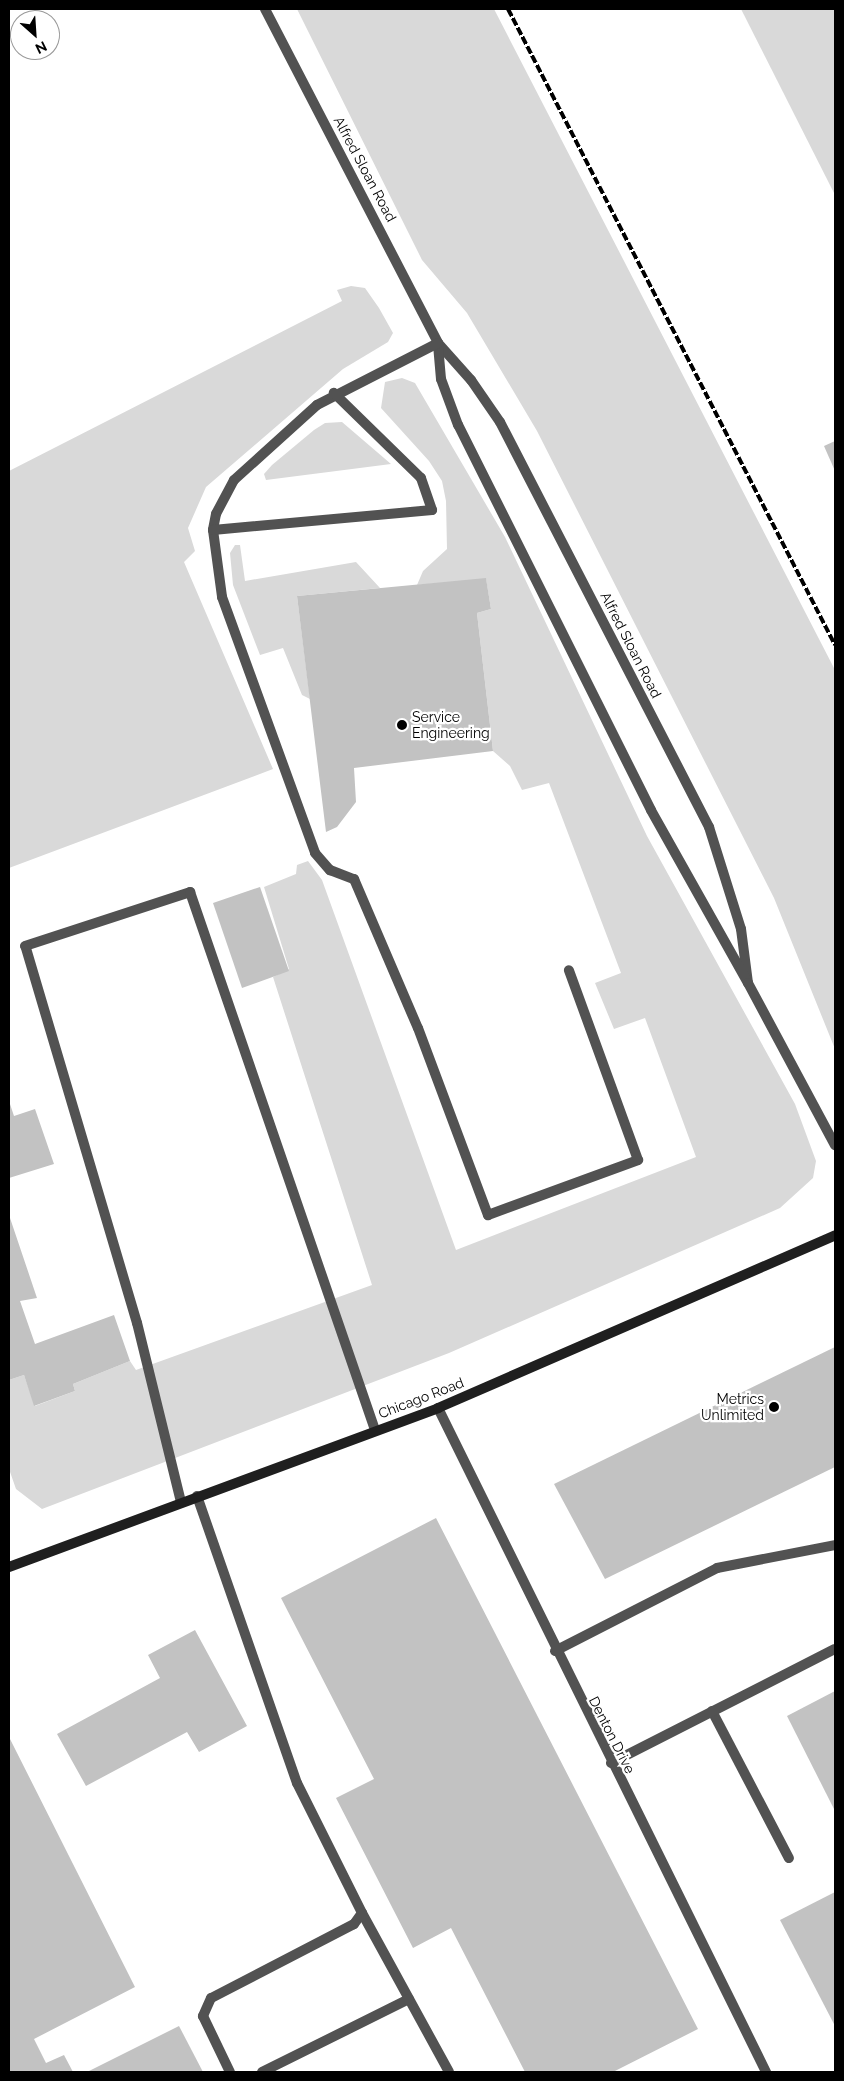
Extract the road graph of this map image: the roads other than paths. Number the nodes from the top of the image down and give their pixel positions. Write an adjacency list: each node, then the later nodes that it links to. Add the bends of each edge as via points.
1 (265, 9): 2 (street, Alfred Sloan Road)
2 (438, 343): 3 (street); 6 (street, Alfred Sloan Road, via 442,379 458,425 651,810); 6 (street, Alfred Sloan Road, via 471,380 500,422 709,827 742,929)
3 (334, 393): 4 (street, via 234,480 216,514); 4 (street, via 421,478 432,510)
4 (212, 530): 5 (street, via 222,597 304,826 315,853 330,870 354,878 418,1028 488,1215 638,1160)
5 (569, 970)
6 (748, 983): 7 (street, Alfred Sloan Road)
7 (835, 1145)
8 (835, 1235): 9 (main road, Chicago Road)
9 (438, 1408): 10 (main road, Chicago Road); 16 (street, Denton Drive)
10 (375, 1430): 11 (main road, Chicago Road); 12 (street, via 190,892 25,946 137,1323)
11 (197, 1496): 12 (main road, Chicago Road); 20 (street, via 297,1783)
12 (181, 1502): 14 (main road, Chicago Road)
13 (835, 1545): 16 (street, via 717,1568)
14 (9, 1567)
15 (835, 1649): 17 (street)
16 (555, 1650): 18 (street, Denton Drive)
17 (712, 1711): 18 (street); 19 (street)
18 (611, 1763): 25 (street, Denton Drive)
19 (789, 1858)
20 (362, 1913): 21 (street); 22 (street, via 354,1924 211,1998 203,2016)
21 (409, 1999): 23 (street); 24 (street)
22 (230, 2072)
23 (262, 2072)
24 (449, 2072)
25 (766, 2072)

